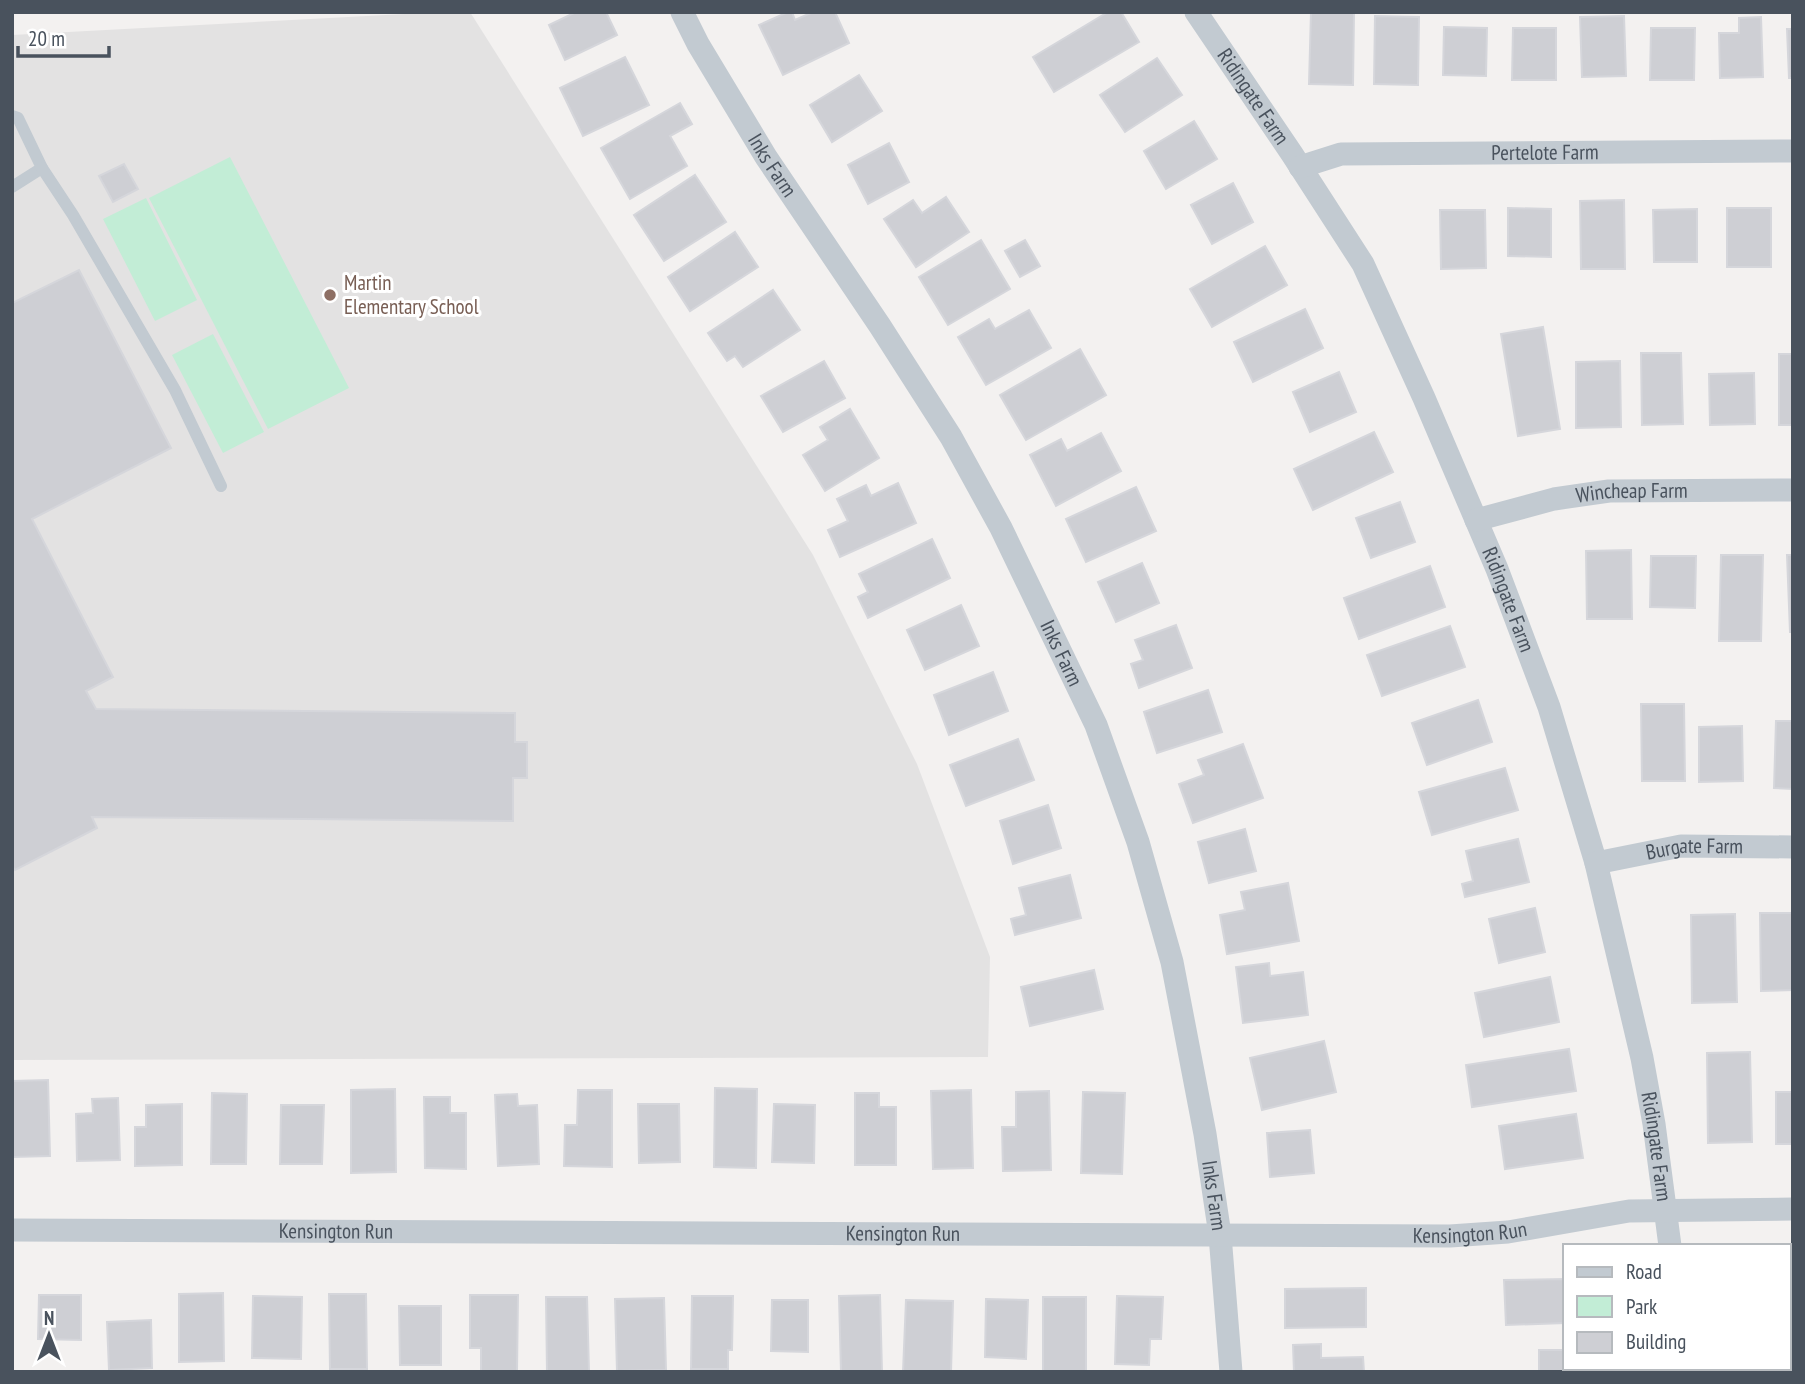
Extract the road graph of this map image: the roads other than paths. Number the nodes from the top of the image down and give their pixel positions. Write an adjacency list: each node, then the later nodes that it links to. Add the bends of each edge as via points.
1 (682, 12): 16 (street, Inks Farm, via 766,156 951,437 1002,528 1096,724 1138,842 1172,962)
2 (1196, 12): 5 (street, Ridingate Farm)
3 (12, 116): 6 (lane, via 18,118)
4 (1793, 150): 5 (street, Pertelote Farm, via 1341,154)
5 (1300, 167): 10 (street, Ridingate Farm, via 1363,264)
6 (42, 168): 7 (lane); 8 (lane, via 175,390)
7 (12, 187)
8 (221, 486)
9 (1793, 490): 10 (street, Wincheap Farm, via 1609,492 1553,499)
10 (1476, 520): 12 (street, Ridingate Farm, via 1549,708)
11 (1793, 847): 12 (street, Burgate Farm, via 1681,846)
12 (1596, 863): 13 (street, Ridingate Farm, via 1642,1059)
13 (1666, 1209): 14 (street, Kensington Run); 16 (street, Kensington Run, via 1450,1236); 17 (street, Ridingate Farm)
14 (1793, 1209)
15 (12, 1230): 16 (street, Kensington Run)
16 (1220, 1235): 18 (street, Inks Farm)
17 (1670, 1244)
18 (1231, 1372)

